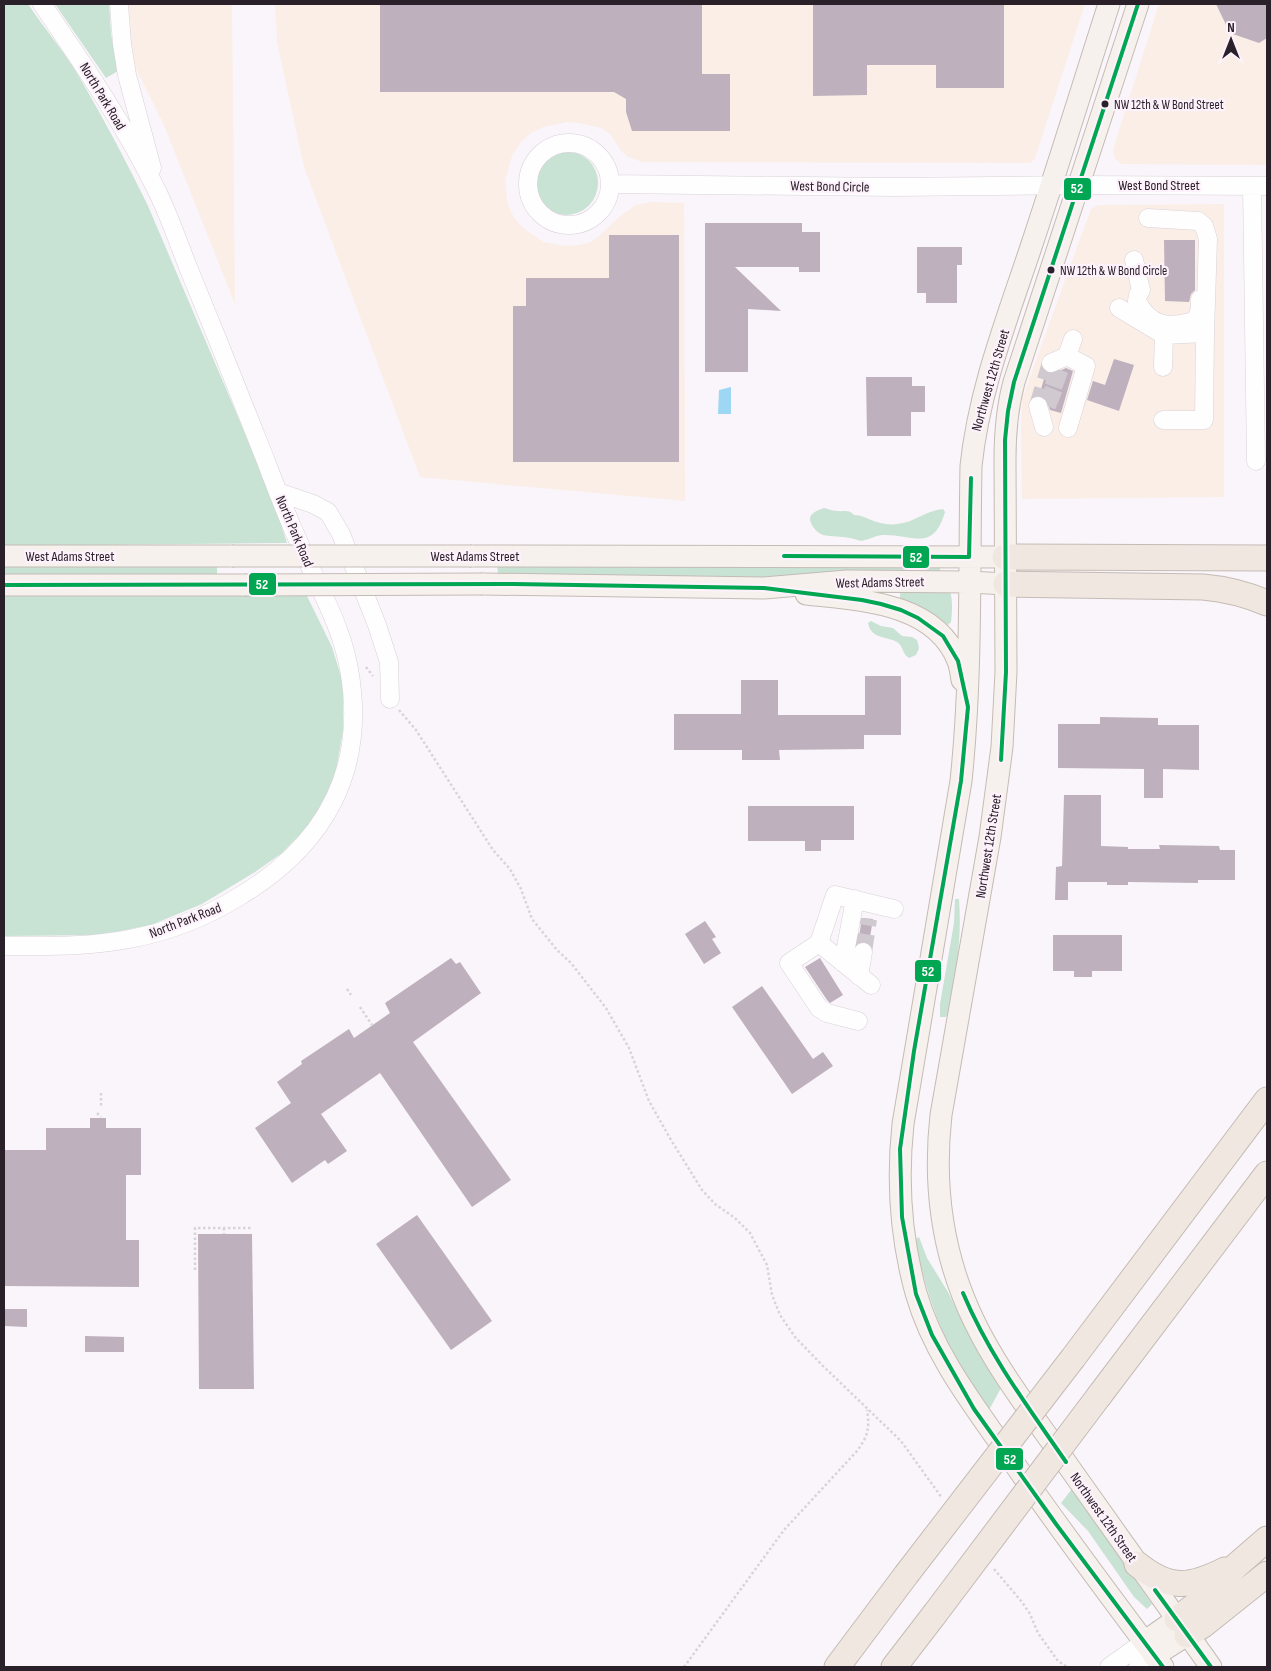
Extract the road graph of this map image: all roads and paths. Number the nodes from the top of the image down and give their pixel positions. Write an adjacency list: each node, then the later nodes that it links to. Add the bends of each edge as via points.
1 (42, 4): 9 (street, North Park Road, via 91,75)
2 (119, 4): 9 (street, North Park Road, via 127,75)
3 (1108, 4): 6 (main road, Northwest 12th Street)
4 (1138, 4): 7 (main road, Northwest 12th Street)
5 (610, 184): 5 (street, via 608,171 593,151 581,145 568,144 544,152 535,161 528,185 533,205 549,220 563,225 590,220 608,198); 6 (street, West Bond Circle)
6 (1050, 185): 7 (street, West Bond Street); 30 (main road, Northwest 12th Street, via 980,408 971,466)
7 (1079, 185): 8 (street, West Bond Street); 31 (main road, Northwest 12th Street, via 1009,403 1005,460)
8 (1260, 186): 13 (street)
9 (158, 192): 28 (street, North Park Road)
10 (1148, 218): 11 (street, via 1198,221 1204,226)
11 (1206, 235): 15 (street, via 1200,248 1199,315 1196,320); 16 (street)
12 (1134, 260): 15 (street, via 1141,290 1137,301 1148,316)
13 (1260, 287): 17 (street)
14 (1119, 308): 15 (street)
15 (1169, 330): 16 (street); 20 (street)
16 (1205, 333): 24 (street, via 1204,420)
17 (1261, 337): 19 (street)
18 (1073, 339): 26 (street, via 1059,360 1086,366)
19 (1261, 356): 21 (street)
20 (1163, 368)
21 (1261, 376): 22 (street)
22 (1261, 396): 27 (street)
23 (1038, 406): 25 (street)
24 (1163, 420)
25 (1044, 426)
26 (1068, 428)
27 (1256, 461)
28 (278, 492): 38 (street, via 328,512 341,534 389,662); 43 (street, North Park Road, via 339,632 351,684 354,719 350,755 338,792 323,820 294,856 256,886 225,905 178,926 106,943)
29 (4, 556): 30 (main road, West Adams Street, bridge)
30 (969, 557): 31 (main road, West Adams Street); 33 (main road, Northwest 12th Street)
31 (1005, 557): 32 (highway); 34 (main road, Northwest 12th Street)
32 (1267, 558)
33 (969, 582): 34 (main road, West Adams Street); 36 (main road, West Adams Street, via 847,581); 39 (main road, Northwest 12th Street)
34 (1006, 584): 37 (highway, via 1203,587 1226,589); 68 (main road, Northwest 12th Street, via 1006,672 1001,756 990,837 941,1115 938,1150 940,1203 956,1276 975,1322 1014,1387)
35 (4, 585): 36 (main road, West Adams Street, bridge, via 483,584)
36 (764, 588): 39 (main road, via 862,600 918,618 934,628 948,643 958,661)
37 (1267, 602)
38 (390, 700): 65 (path, via 416,730 493,850 510,869 532,919 606,1008 629,1048 649,1101 702,1190 750,1233 766,1265 780,1315 795,1337)
39 (968, 707): 73 (main road, Northwest 12th Street, via 961,782 900,1149 902,1217 911,1270 916,1294 932,1335 964,1392)
40 (865, 907): 41 (street); 42 (street, via 835,895); 45 (street)
41 (894, 909)
42 (819, 943): 45 (street); 49 (street, via 789,963 819,1008)
43 (4, 946)
44 (863, 952): 45 (street, via 865,981)
45 (843, 964)
46 (347, 989): 47 (path)
47 (351, 995)
48 (360, 1007): 50 (path)
49 (858, 1021)
50 (372, 1025)
51 (1267, 1087): 57 (highway)
52 (101, 1093): 54 (path)
53 (1267, 1100): 57 (highway)
54 (101, 1108)
55 (97, 1114): 56 (path)
56 (101, 1117)
57 (1212, 1173): 75 (highway, bridge)
58 (1267, 1174): 63 (highway)
59 (1267, 1186): 63 (highway)
60 (224, 1228): 61 (path); 62 (path); 64 (path, via 195,1228)
61 (252, 1228)
62 (224, 1234)
63 (1220, 1236): 76 (highway, bridge)
64 (195, 1270)
65 (867, 1408): 66 (path, via 901,1441); 74 (path, via 869,1424 866,1438 857,1451 784,1530)
66 (945, 1502)
67 (1267, 1538): 69 (highway)
68 (1137, 1564): 69 (highway, via 1162,1580 1185,1584 1212,1577); 72 (main road, Northwest 12th Street)
69 (1236, 1565): 72 (highway, via 1197,1604)
70 (992, 1566): 77 (path, via 1022,1602 1058,1661)
71 (1267, 1574): 72 (highway, via 1203,1625)
72 (1182, 1627): 73 (main road); 79 (main road, Northwest 12th Street)
73 (1150, 1658): 78 (street)
74 (684, 1667)
75 (837, 1667)
76 (894, 1667)
77 (1067, 1667)
78 (1109, 1667)
79 (1211, 1667)

